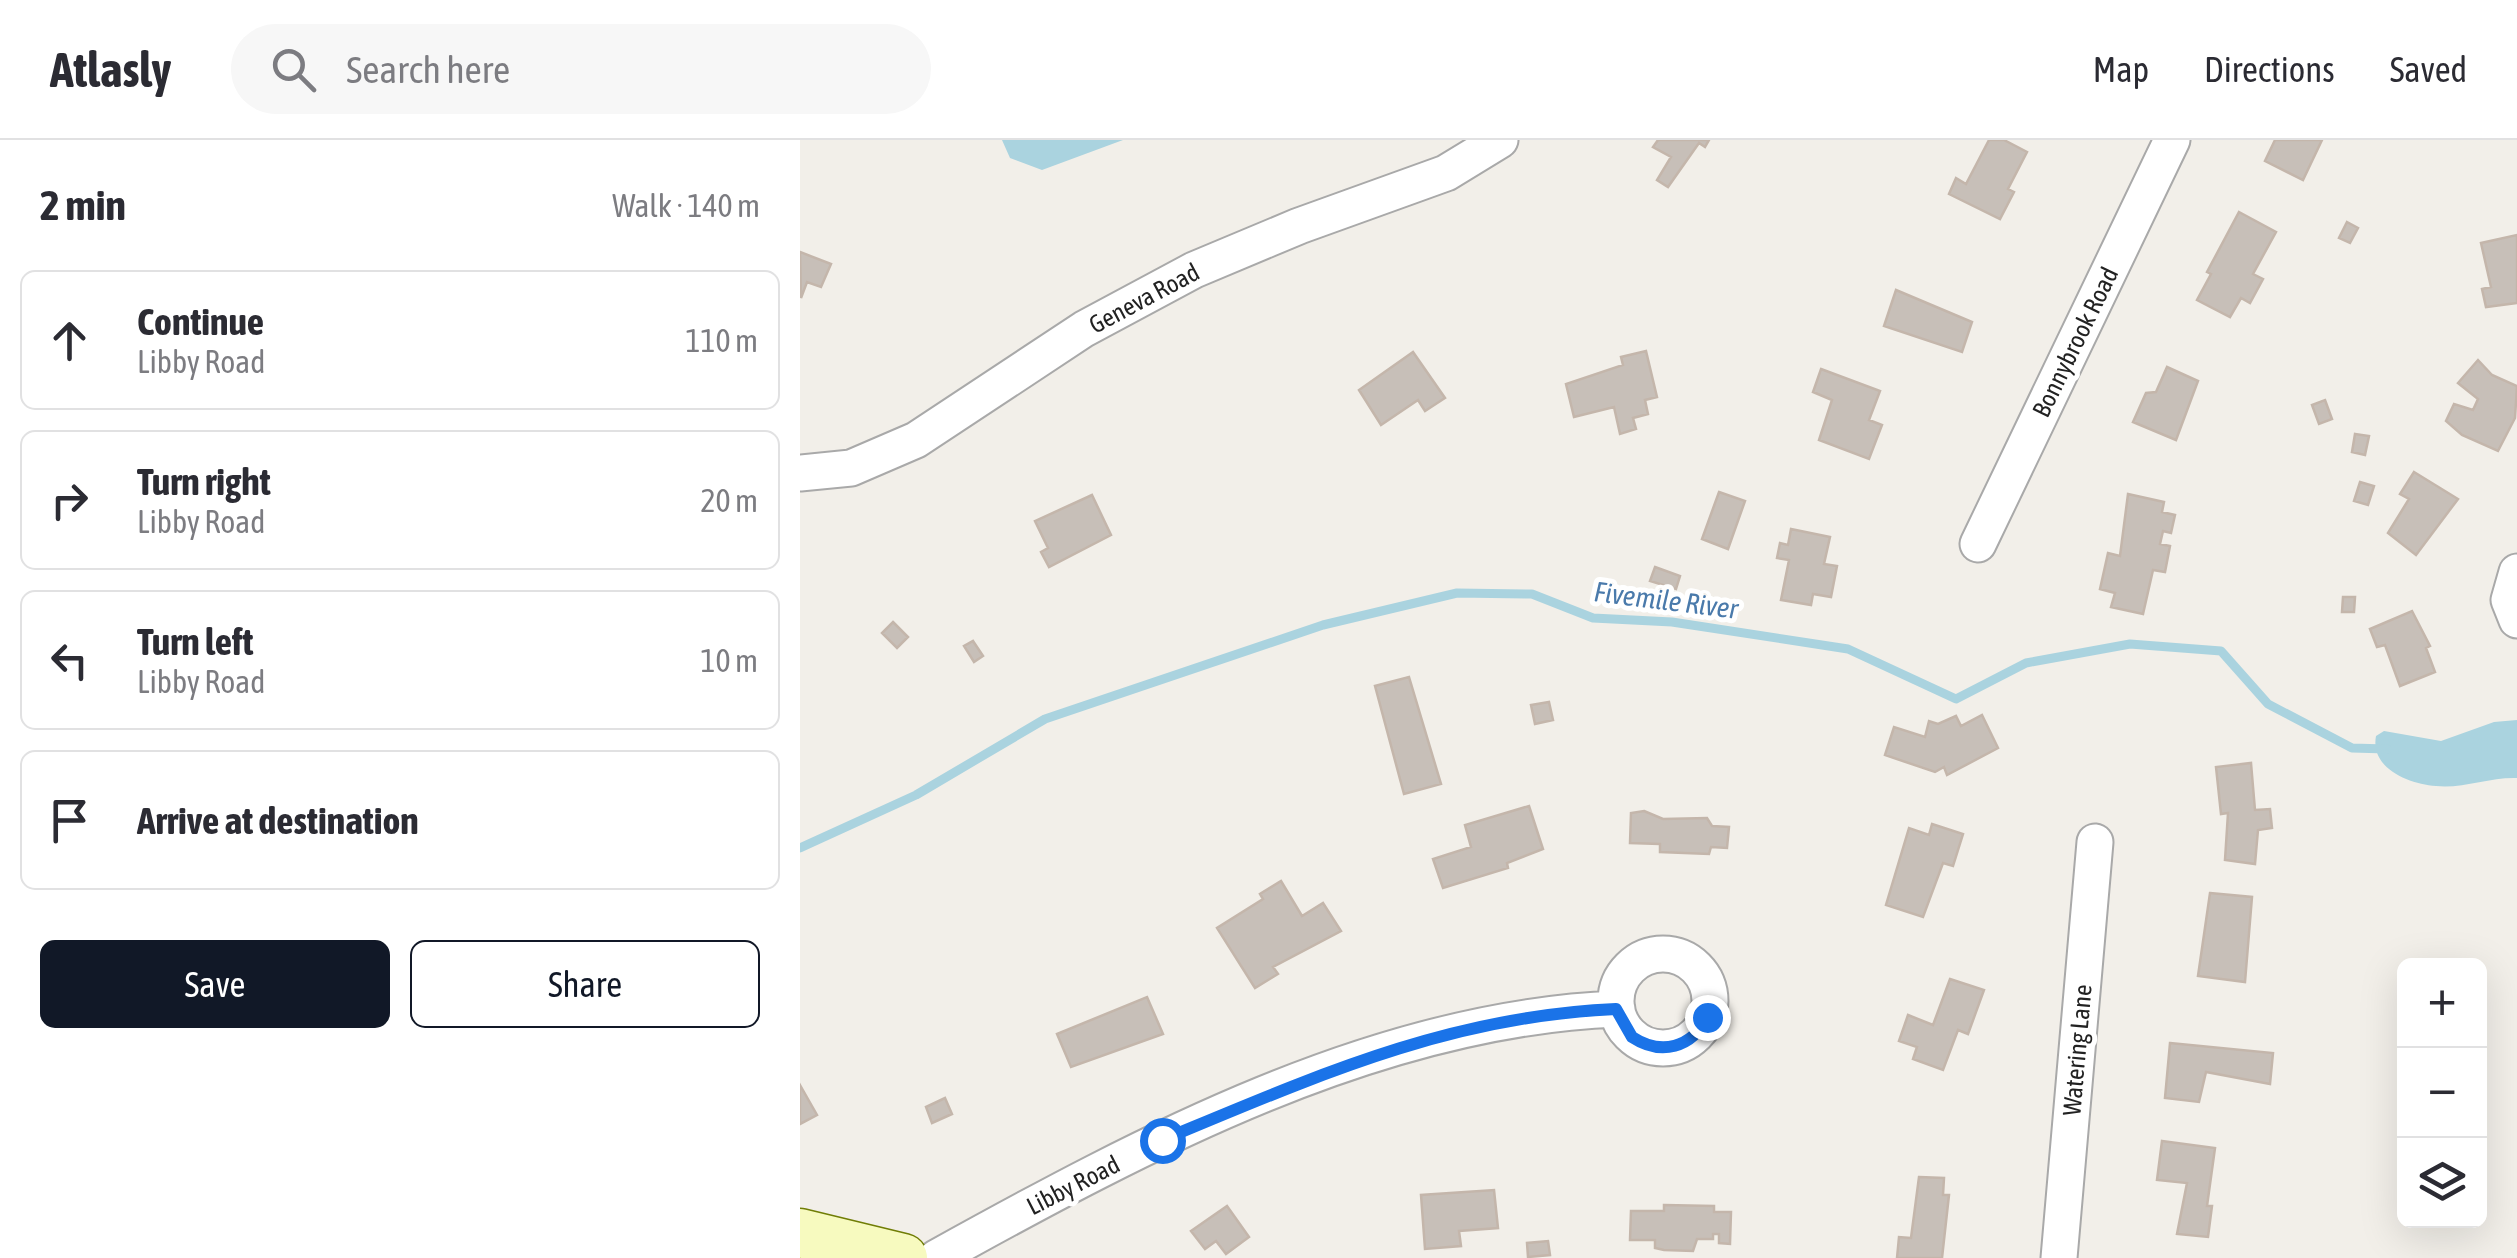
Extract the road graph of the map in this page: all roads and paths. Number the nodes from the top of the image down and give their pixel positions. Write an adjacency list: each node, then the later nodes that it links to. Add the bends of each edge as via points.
1 (1500, 140): 3 (street, Geneva Road, via 1446,173 1194,270 1084,329 916,440 851,468)
2 (2172, 140): 4 (street, Bonnybrook Road)
3 (800, 474)
4 (1978, 544)
5 (2517, 572): 6 (street, via 2509,600)
6 (2517, 620)
7 (2095, 842): 12 (street, Watering Lane)
8 (1616, 1009): 11 (street, Libby Road, via 1499,1019 1352,1061 1162,1140)
9 (800, 1234): 10 (main road)
10 (903, 1258)
11 (936, 1258)
12 (2059, 1258)

